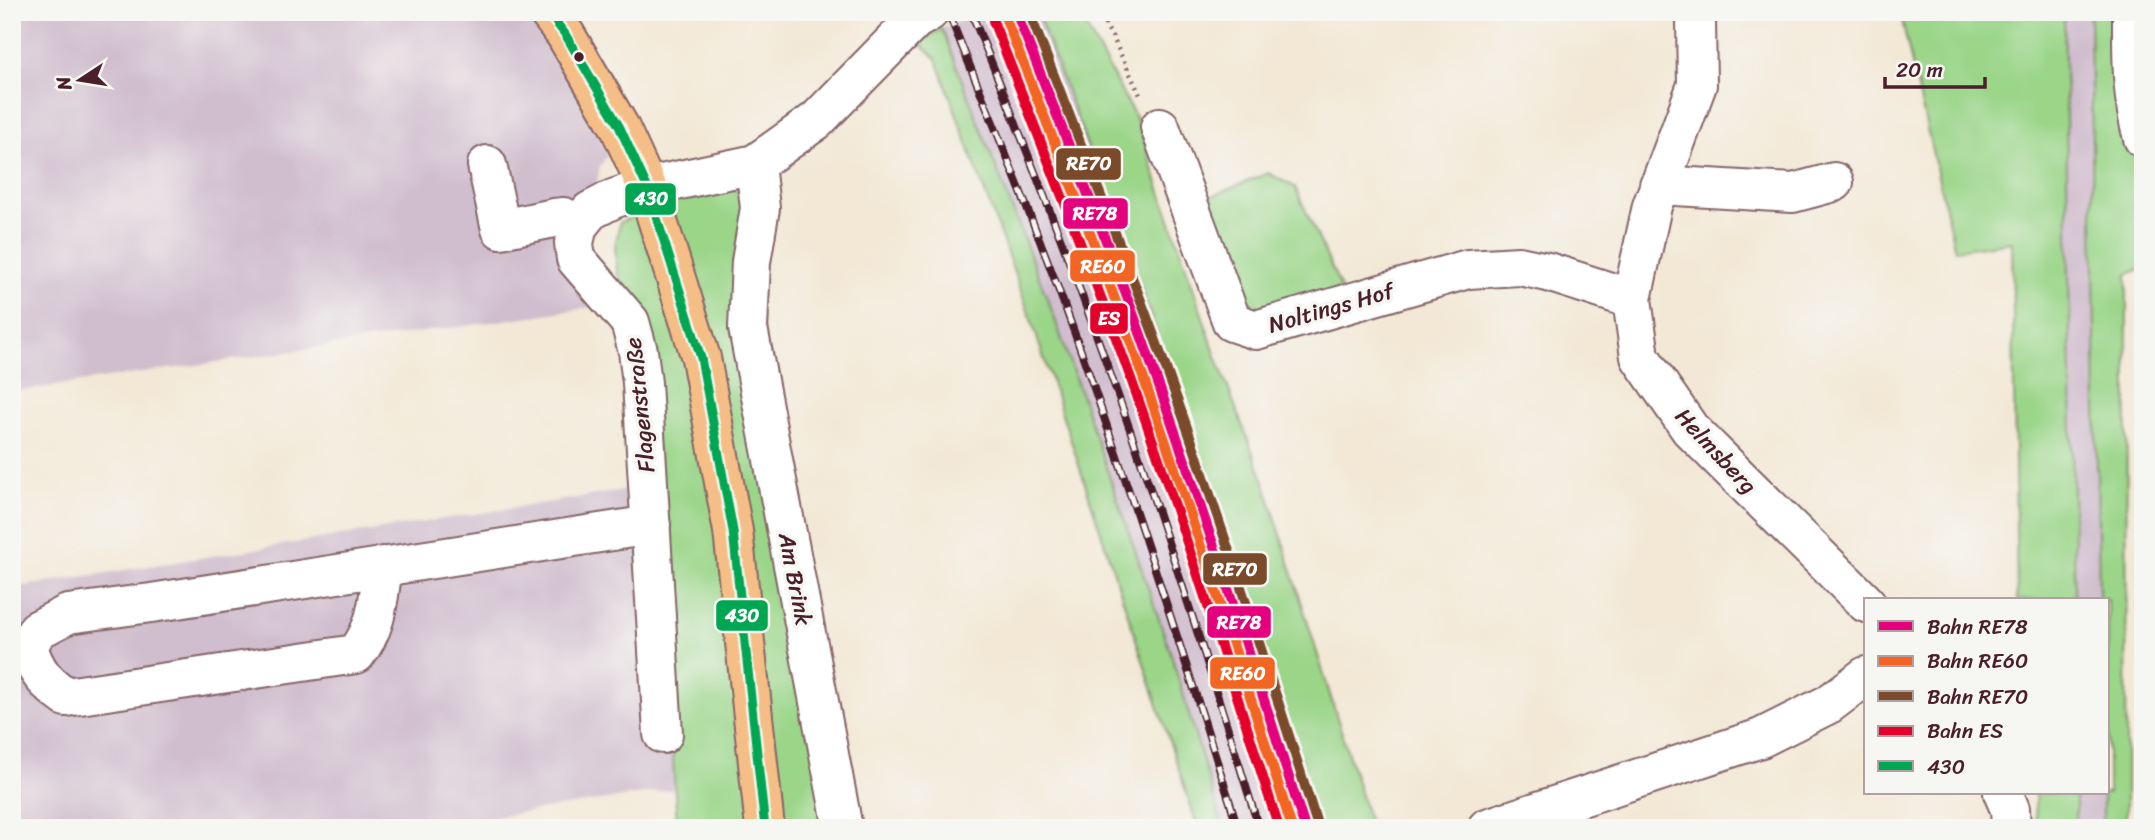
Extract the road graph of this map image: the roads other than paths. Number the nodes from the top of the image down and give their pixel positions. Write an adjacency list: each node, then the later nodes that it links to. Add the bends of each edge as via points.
1 (548, 12): 11 (main road, via 619,126)
2 (929, 12): 7 (street, via 915,20 817,120)
3 (1694, 12): 10 (street, Helmsberg, via 1697,85)
4 (2132, 12): 6 (street, via 2133,68)
5 (1152, 114): 13 (street, Noltings Hof, via 1233,322 1256,330 1468,269 1519,266)
6 (2143, 138)
7 (755, 164): 11 (street); 21 (street, Am Brink, via 760,208 751,262 748,328)
8 (487, 165): 12 (street, via 500,229 564,217)
9 (1834, 182): 10 (street, via 1793,193)
10 (1660, 185): 13 (street, Helmsberg, via 1651,206)
11 (646, 187): 12 (street, via 590,211); 20 (main road, via 701,358 729,505)
12 (579, 226): 14 (street, Flagenstraße, via 576,259 630,322 638,351)
13 (1632, 299): 16 (street, Helmsberg, via 1640,357 1690,429)
14 (651, 525): 15 (street); 18 (street, Flagenstraße)
15 (383, 566): 15 (street, via 68,614 37,630 28,647 34,667 66,698 356,654 368,639 376,614)
16 (1864, 601)
17 (1864, 678): 22 (street, via 1829,704 1761,738)
18 (663, 734)
19 (2003, 794): 23 (street)
20 (765, 828)
21 (843, 828)
22 (1487, 828)
23 (2011, 828)

